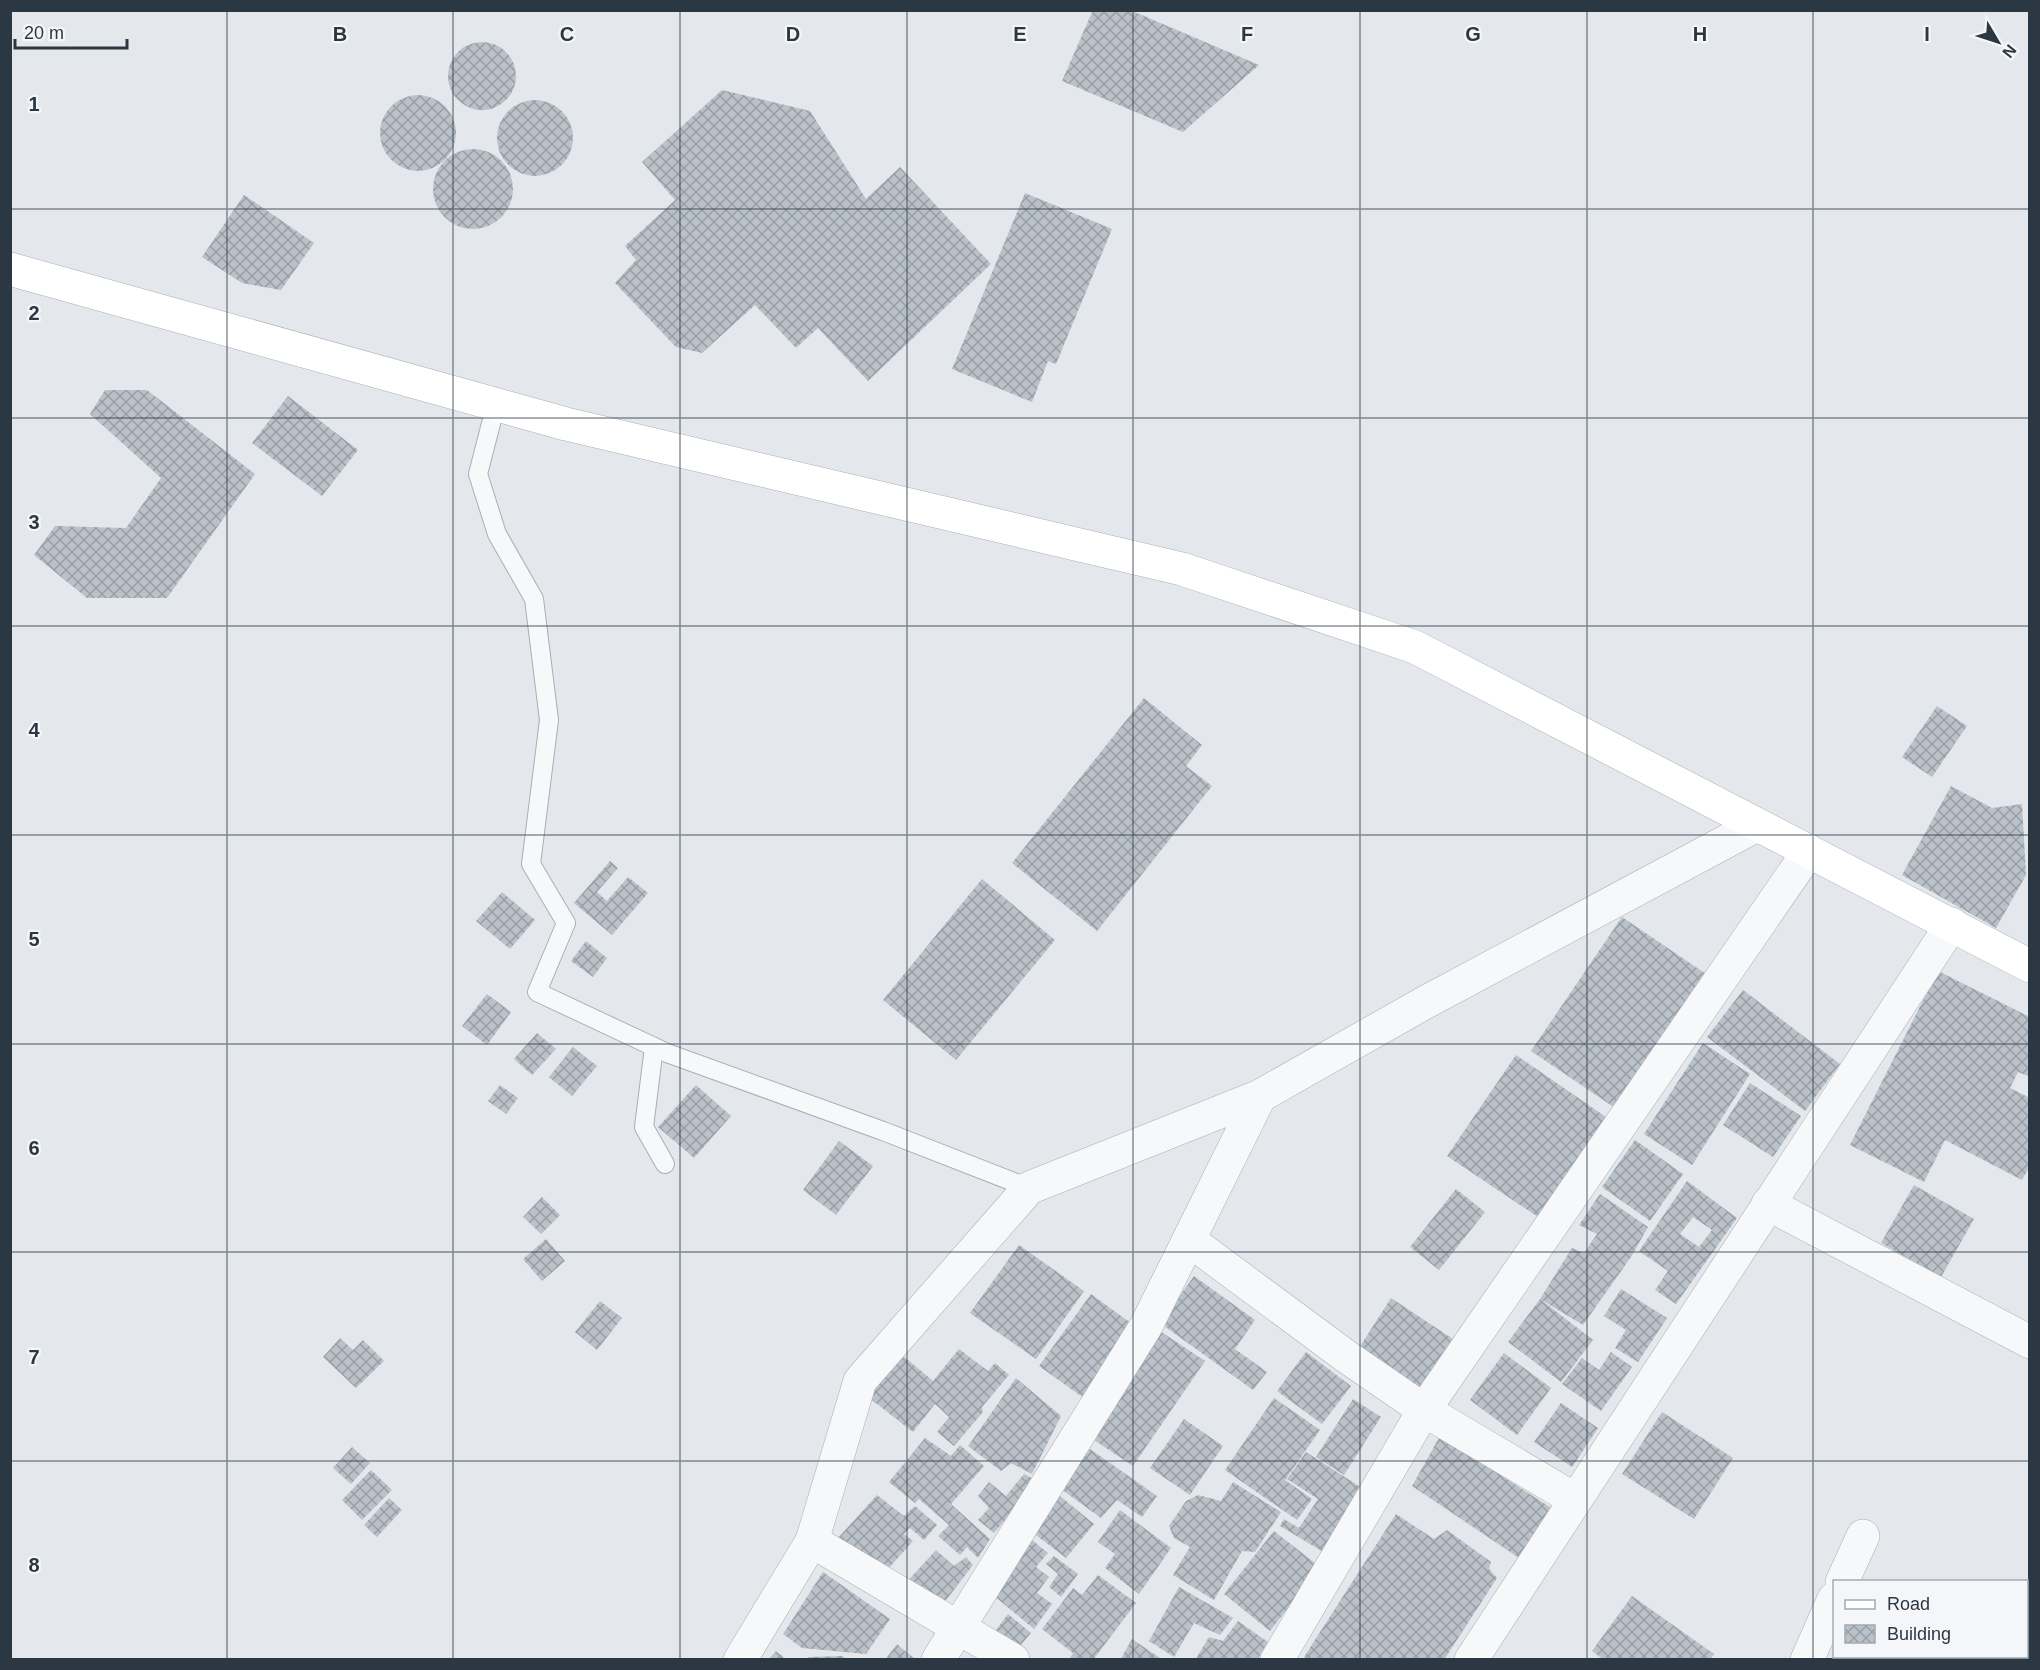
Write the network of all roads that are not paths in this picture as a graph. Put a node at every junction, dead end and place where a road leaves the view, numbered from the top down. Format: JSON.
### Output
{"nodes":[{"id":1,"x":10,"y":269,"type":"edge"},
{"id":2,"x":496,"y":404,"type":"junction"},
{"id":3,"x":1757,"y":825,"type":"junction"},
{"id":4,"x":1809,"y":851,"type":"junction"},
{"id":5,"x":1952,"y":924,"type":"junction"},
{"id":6,"x":2030,"y":966,"type":"edge"},
{"id":7,"x":654,"y":1047,"type":"junction"},
{"id":8,"x":1260,"y":1096,"type":"junction"},
{"id":9,"x":665,"y":1164,"type":"dead end"},
{"id":10,"x":1029,"y":1188,"type":"junction"},
{"id":11,"x":1768,"y":1204,"type":"junction"},
{"id":12,"x":1189,"y":1240,"type":"junction"},
{"id":13,"x":2030,"y":1342,"type":"edge"},
{"id":14,"x":1424,"y":1410,"type":"junction"},
{"id":15,"x":1574,"y":1499,"type":"junction"},
{"id":16,"x":1863,"y":1536,"type":"dead end"},
{"id":17,"x":812,"y":1540,"type":"junction"},
{"id":18,"x":1842,"y":1580,"type":"edge"},
{"id":19,"x":1833,"y":1601,"type":"edge"},
{"id":20,"x":957,"y":1627,"type":"junction"},
{"id":21,"x":740,"y":1659,"type":"edge"},
{"id":22,"x":938,"y":1659,"type":"edge"},
{"id":23,"x":1013,"y":1659,"type":"edge"},
{"id":24,"x":1276,"y":1659,"type":"edge"},
{"id":25,"x":1471,"y":1659,"type":"edge"},
{"id":26,"x":1807,"y":1659,"type":"edge"}],
"edges":[{"from":1,"to":2,"type":"street"},
{"from":2,"to":3,"type":"street"},
{"from":2,"to":7,"type":"lane"},
{"from":3,"to":4,"type":"street"},
{"from":3,"to":8,"type":"street"},
{"from":4,"to":5,"type":"street"},
{"from":4,"to":14,"type":"street"},
{"from":5,"to":6,"type":"street"},
{"from":5,"to":11,"type":"street"},
{"from":7,"to":9,"type":"lane"},
{"from":7,"to":10,"type":"lane"},
{"from":8,"to":10,"type":"street"},
{"from":8,"to":12,"type":"street"},
{"from":10,"to":17,"type":"street"},
{"from":11,"to":13,"type":"street"},
{"from":11,"to":15,"type":"street"},
{"from":12,"to":14,"type":"street"},
{"from":12,"to":20,"type":"street"},
{"from":14,"to":15,"type":"street"},
{"from":14,"to":24,"type":"street"},
{"from":15,"to":25,"type":"street"},
{"from":16,"to":18,"type":"street"},
{"from":17,"to":20,"type":"street"},
{"from":17,"to":21,"type":"street"},
{"from":19,"to":26,"type":"street"},
{"from":20,"to":22,"type":"street"},
{"from":20,"to":23,"type":"street"}]}
